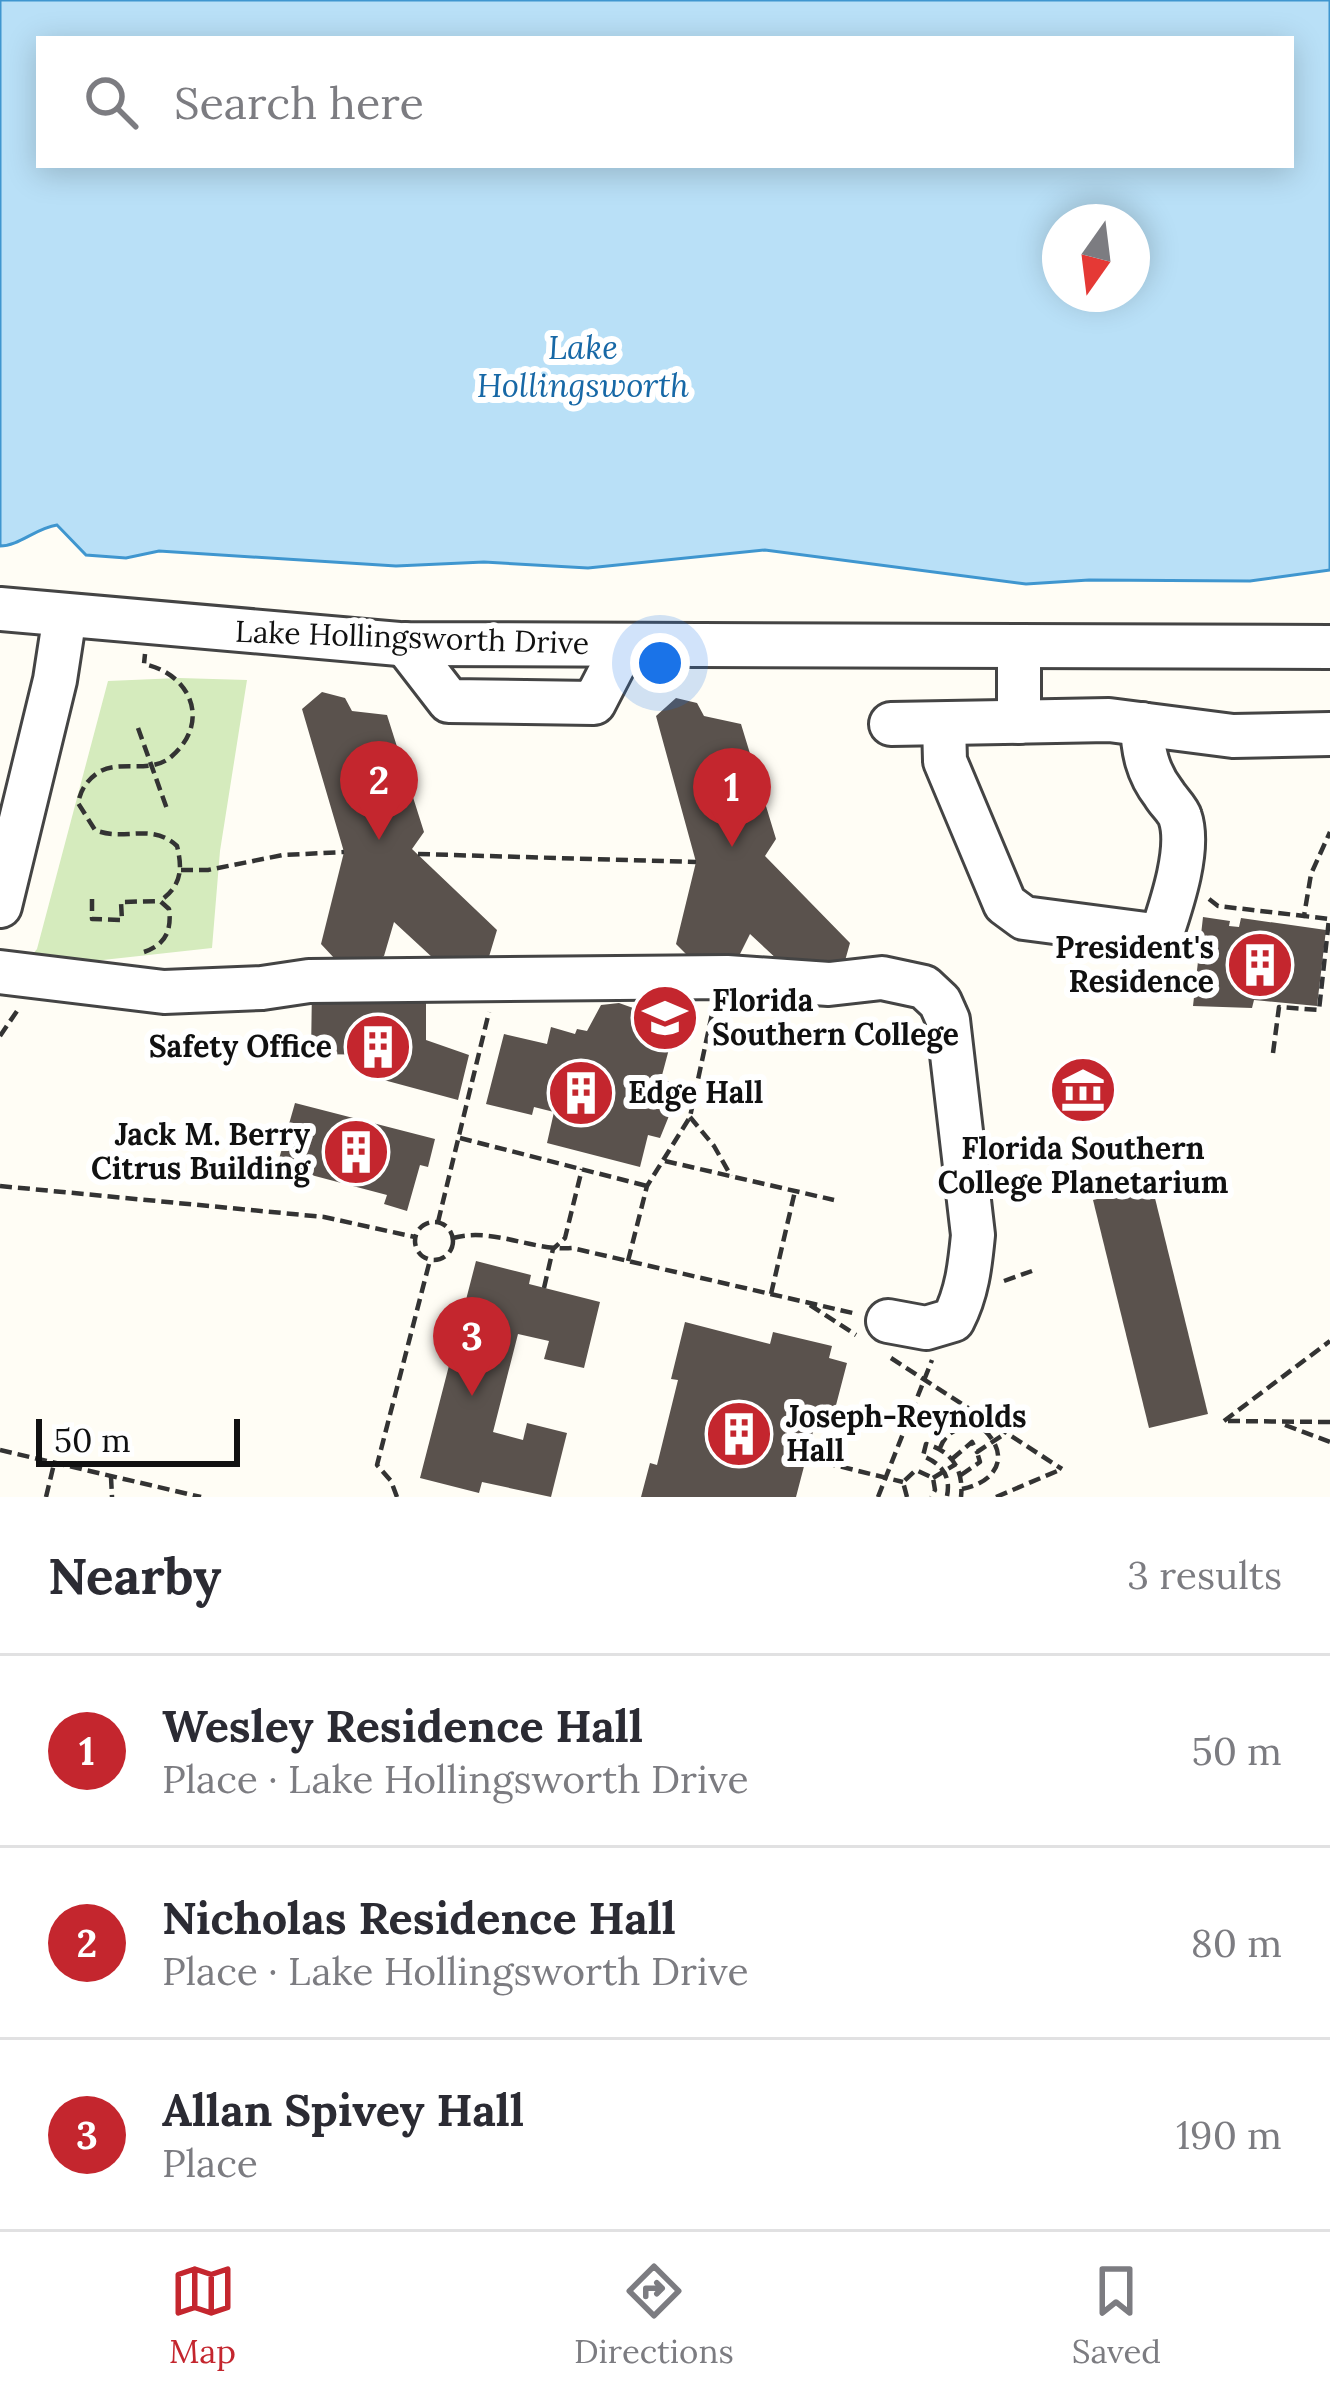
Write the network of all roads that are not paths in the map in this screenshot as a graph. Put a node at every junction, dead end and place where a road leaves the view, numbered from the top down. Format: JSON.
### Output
{"nodes":[{"id":1,"x":0,"y":609,"type":"edge"},
{"id":2,"x":65,"y":616,"type":"junction"},
{"id":3,"x":405,"y":644,"type":"junction"},
{"id":4,"x":624,"y":645,"type":"junction"},
{"id":5,"x":1018,"y":647,"type":"junction"},
{"id":6,"x":1330,"y":647,"type":"edge"},
{"id":7,"x":1019,"y":722,"type":"junction"},
{"id":8,"x":891,"y":724,"type":"dead end"},
{"id":9,"x":944,"y":724,"type":"junction"},
{"id":10,"x":1142,"y":724,"type":"junction"},
{"id":11,"x":1330,"y":734,"type":"edge"},
{"id":12,"x":0,"y":906,"type":"edge"},
{"id":13,"x":13,"y":986,"type":"edge"},
{"id":14,"x":879,"y":1339,"type":"road end"}],
"edges":[{"from":1,"to":2,"type":"street","name":"Lake Hollingsworth Drive"},
{"from":2,"to":3,"type":"street","name":"Lake Hollingsworth Drive"},
{"from":2,"to":12,"type":"street"},
{"from":3,"to":4,"type":"street","name":"Lake Hollingsworth Drive"},
{"from":3,"to":4,"type":"street"},
{"from":4,"to":5,"type":"street","name":"Lake Hollingsworth Drive"},
{"from":5,"to":6,"type":"street","name":"Lake Hollingsworth Drive"},
{"from":5,"to":7,"type":"street"},
{"from":7,"to":9,"type":"street"},
{"from":7,"to":10,"type":"street"},
{"from":8,"to":9,"type":"street"},
{"from":9,"to":10,"type":"street"},
{"from":10,"to":11,"type":"street"},
{"from":13,"to":14,"type":"street"}]}
